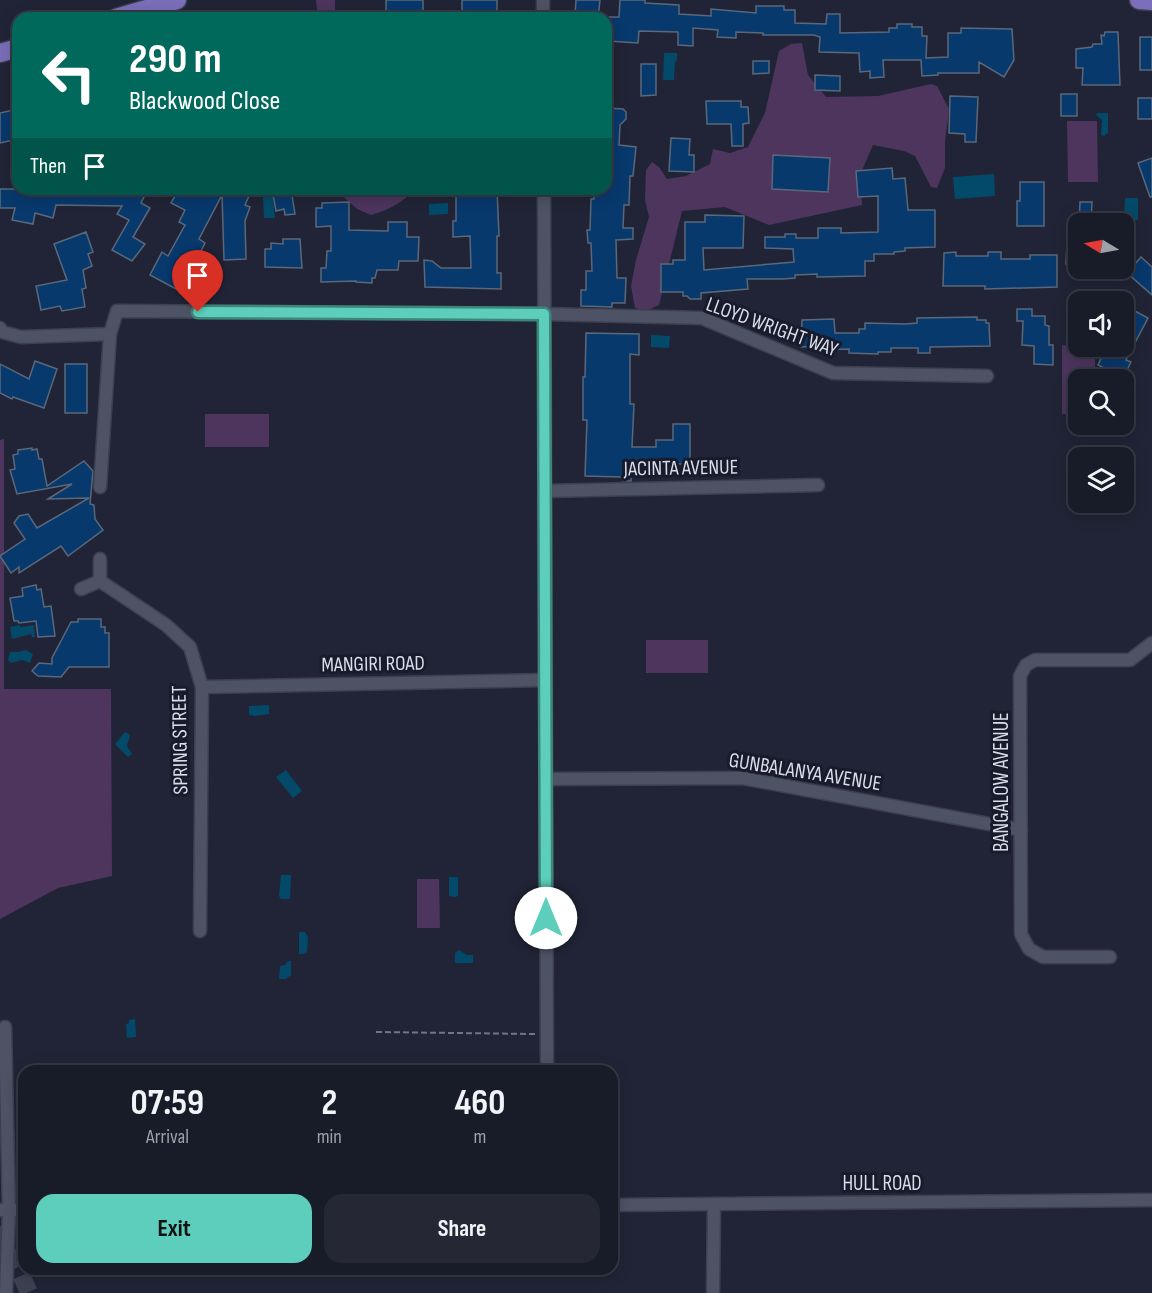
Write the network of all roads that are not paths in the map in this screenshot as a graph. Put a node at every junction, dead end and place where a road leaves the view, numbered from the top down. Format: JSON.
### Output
{"nodes":[{"id":1,"x":177,"y":0,"type":"edge"},
{"id":2,"x":1139,"y":0,"type":"edge"},
{"id":3,"x":1152,"y":1,"type":"edge"},
{"id":4,"x":136,"y":12,"type":"edge"},
{"id":5,"x":544,"y":195,"type":"edge"},
{"id":6,"x":544,"y":314,"type":"junction"},
{"id":7,"x":0,"y":328,"type":"edge"},
{"id":8,"x":110,"y":333,"type":"junction"},
{"id":9,"x":987,"y":376,"type":"dead end"},
{"id":10,"x":818,"y":485,"type":"dead end"},
{"id":11,"x":100,"y":487,"type":"dead end"},
{"id":12,"x":545,"y":490,"type":"junction"},
{"id":13,"x":100,"y":559,"type":"dead end"},
{"id":14,"x":100,"y":581,"type":"junction"},
{"id":15,"x":81,"y":589,"type":"dead end"},
{"id":16,"x":1152,"y":643,"type":"edge"},
{"id":17,"x":545,"y":680,"type":"junction"},
{"id":18,"x":202,"y":687,"type":"junction"},
{"id":19,"x":546,"y":779,"type":"junction"},
{"id":20,"x":1021,"y":830,"type":"junction"},
{"id":21,"x":200,"y":931,"type":"dead end"},
{"id":22,"x":1110,"y":957,"type":"dead end"},
{"id":23,"x":5,"y":1027,"type":"dead end"},
{"id":24,"x":547,"y":1065,"type":"edge"},
{"id":25,"x":1152,"y":1200,"type":"edge"},
{"id":26,"x":714,"y":1204,"type":"junction"},
{"id":27,"x":618,"y":1205,"type":"edge"},
{"id":28,"x":4,"y":1210,"type":"edge"},
{"id":29,"x":6,"y":1293,"type":"edge"},
{"id":30,"x":713,"y":1293,"type":"edge"}],
"edges":[{"from":1,"to":4,"type":"main road"},
{"from":2,"to":3,"type":"main road"},
{"from":5,"to":6,"type":"street"},
{"from":6,"to":8,"type":"street","name":"LLOYD WRIGHT WAY"},
{"from":6,"to":9,"type":"street","name":"LLOYD WRIGHT WAY"},
{"from":6,"to":12,"type":"street"},
{"from":7,"to":8,"type":"street"},
{"from":8,"to":11,"type":"street"},
{"from":10,"to":12,"type":"street","name":"JACINTA AVENUE"},
{"from":12,"to":17,"type":"street"},
{"from":13,"to":14,"type":"street"},
{"from":14,"to":15,"type":"street"},
{"from":14,"to":18,"type":"street","name":"SPRING STREET"},
{"from":16,"to":20,"type":"street","name":"BANGALOW AVENUE"},
{"from":17,"to":18,"type":"street","name":"MANGIRI ROAD"},
{"from":17,"to":19,"type":"street"},
{"from":18,"to":21,"type":"street","name":"SPRING STREET"},
{"from":19,"to":20,"type":"street","name":"GUNBALANYA AVENUE"},
{"from":19,"to":24,"type":"street"},
{"from":20,"to":22,"type":"street","name":"BANGALOW AVENUE"},
{"from":23,"to":28,"type":"street"},
{"from":25,"to":26,"type":"street","name":"HULL ROAD"},
{"from":26,"to":27,"type":"street","name":"HULL ROAD"},
{"from":26,"to":30,"type":"street"},
{"from":28,"to":29,"type":"street"}]}
